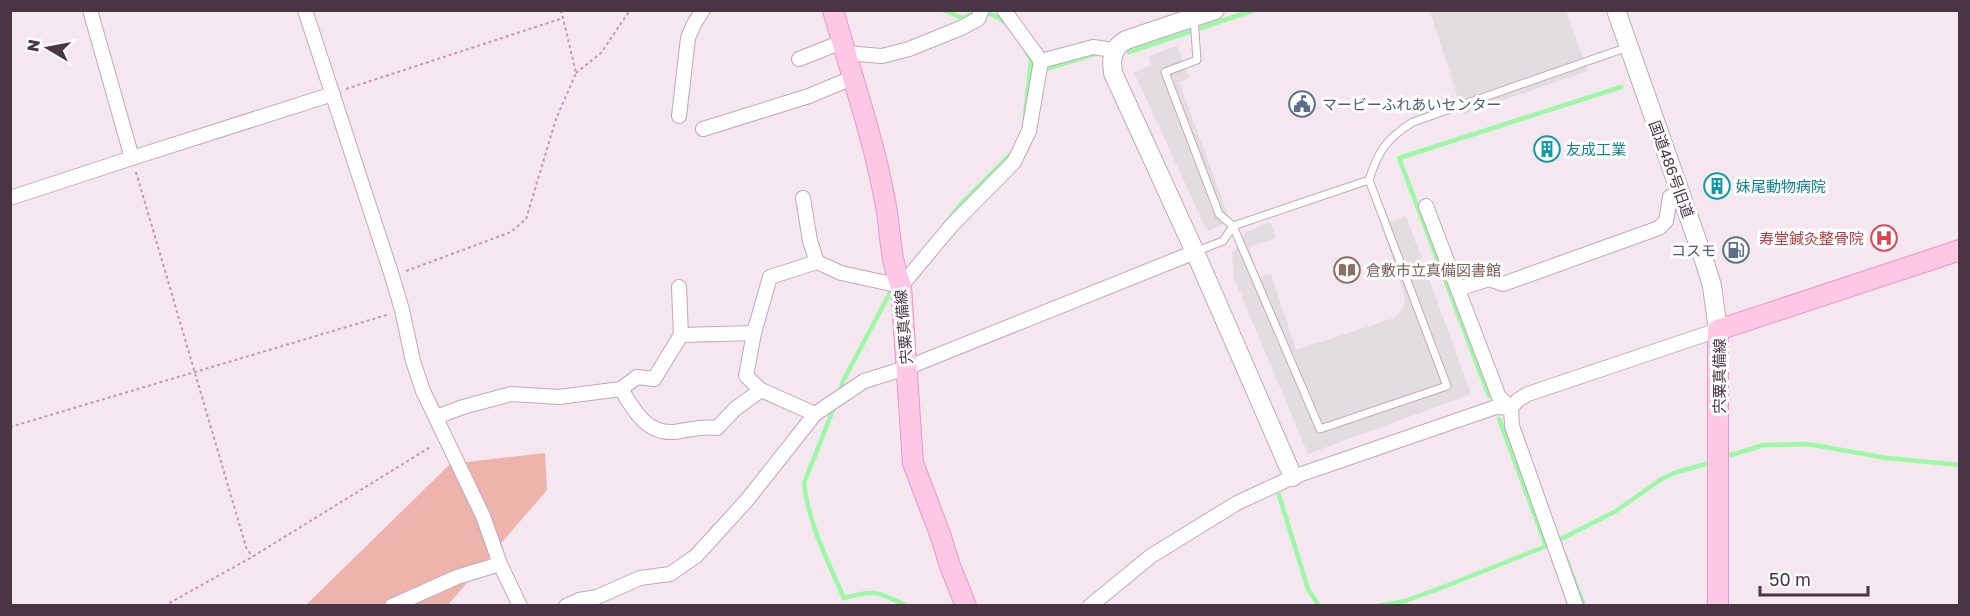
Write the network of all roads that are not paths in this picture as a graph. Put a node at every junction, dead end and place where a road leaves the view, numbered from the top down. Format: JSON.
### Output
{"nodes":[{"id":1,"x":90,"y":10,"type":"edge"},
{"id":2,"x":305,"y":10,"type":"edge"},
{"id":3,"x":703,"y":10,"type":"edge"},
{"id":4,"x":833,"y":10,"type":"edge"},
{"id":5,"x":982,"y":10,"type":"edge"},
{"id":6,"x":1004,"y":10,"type":"edge"},
{"id":7,"x":1215,"y":10,"type":"edge"},
{"id":8,"x":1616,"y":10,"type":"edge"},
{"id":9,"x":1195,"y":26,"type":"junction"},
{"id":10,"x":1628,"y":47,"type":"junction"},
{"id":11,"x":843,"y":48,"type":"junction"},
{"id":12,"x":1113,"y":51,"type":"junction"},
{"id":13,"x":799,"y":59,"type":"dead end"},
{"id":14,"x":1041,"y":61,"type":"junction"},
{"id":15,"x":852,"y":78,"type":"junction"},
{"id":16,"x":333,"y":94,"type":"junction"},
{"id":17,"x":679,"y":116,"type":"dead end"},
{"id":18,"x":703,"y":129,"type":"dead end"},
{"id":19,"x":132,"y":158,"type":"junction"},
{"id":20,"x":1369,"y":180,"type":"junction"},
{"id":21,"x":1681,"y":193,"type":"junction"},
{"id":22,"x":10,"y":198,"type":"edge"},
{"id":23,"x":803,"y":198,"type":"dead end"},
{"id":24,"x":1426,"y":206,"type":"dead end"},
{"id":25,"x":1233,"y":225,"type":"junction"},
{"id":26,"x":1959,"y":250,"type":"edge"},
{"id":27,"x":1195,"y":252,"type":"junction"},
{"id":28,"x":818,"y":262,"type":"junction"},
{"id":29,"x":901,"y":286,"type":"junction"},
{"id":30,"x":679,"y":287,"type":"dead end"},
{"id":31,"x":1458,"y":289,"type":"junction"},
{"id":32,"x":1718,"y":330,"type":"junction"},
{"id":33,"x":754,"y":333,"type":"junction"},
{"id":34,"x":681,"y":335,"type":"junction"},
{"id":35,"x":906,"y":368,"type":"junction"},
{"id":36,"x":621,"y":388,"type":"junction"},
{"id":37,"x":761,"y":390,"type":"junction"},
{"id":38,"x":1511,"y":408,"type":"junction"},
{"id":39,"x":815,"y":414,"type":"junction"},
{"id":40,"x":435,"y":417,"type":"junction"},
{"id":41,"x":1293,"y":477,"type":"junction"},
{"id":42,"x":500,"y":564,"type":"junction"},
{"id":43,"x":598,"y":601,"type":"edge"},
{"id":44,"x":392,"y":606,"type":"edge"},
{"id":45,"x":520,"y":606,"type":"edge"},
{"id":46,"x":566,"y":606,"type":"edge"},
{"id":47,"x":966,"y":606,"type":"edge"},
{"id":48,"x":1090,"y":606,"type":"edge"},
{"id":49,"x":1576,"y":606,"type":"edge"},
{"id":50,"x":1719,"y":606,"type":"edge"}],
"edges":[{"from":1,"to":19,"type":"street"},
{"from":2,"to":16,"type":"street"},
{"from":3,"to":17,"type":"street"},
{"from":4,"to":11,"type":"main road","name":"宍粟真備線"},
{"from":5,"to":11,"type":"street"},
{"from":6,"to":14,"type":"street"},
{"from":7,"to":9,"type":"street"},
{"from":8,"to":10,"type":"street","name":"国道486号旧道"},
{"from":9,"to":12,"type":"street"},
{"from":9,"to":25,"type":"lane"},
{"from":10,"to":20,"type":"lane"},
{"from":10,"to":21,"type":"street","name":"国道486号旧道"},
{"from":11,"to":13,"type":"street"},
{"from":11,"to":15,"type":"main road","name":"宍粟真備線"},
{"from":12,"to":14,"type":"street"},
{"from":12,"to":27,"type":"street"},
{"from":14,"to":29,"type":"street"},
{"from":15,"to":18,"type":"street"},
{"from":15,"to":29,"type":"main road","name":"宍粟真備線"},
{"from":16,"to":19,"type":"street"},
{"from":16,"to":40,"type":"street"},
{"from":19,"to":22,"type":"street"},
{"from":20,"to":25,"type":"lane"},
{"from":20,"to":25,"type":"lane"},
{"from":21,"to":31,"type":"street"},
{"from":21,"to":32,"type":"street","name":"国道486号旧道"},
{"from":23,"to":28,"type":"street"},
{"from":24,"to":31,"type":"street"},
{"from":25,"to":27,"type":"lane"},
{"from":26,"to":32,"type":"main road","name":"宍粟真備線"},
{"from":27,"to":35,"type":"street"},
{"from":27,"to":41,"type":"street"},
{"from":28,"to":29,"type":"street"},
{"from":28,"to":33,"type":"street"},
{"from":29,"to":35,"type":"main road","name":"宍粟真備線"},
{"from":30,"to":34,"type":"street"},
{"from":31,"to":38,"type":"street"},
{"from":32,"to":38,"type":"street"},
{"from":32,"to":50,"type":"main road","name":"宍粟真備線"},
{"from":33,"to":34,"type":"street"},
{"from":33,"to":37,"type":"street"},
{"from":34,"to":36,"type":"street"},
{"from":35,"to":39,"type":"street"},
{"from":35,"to":47,"type":"main road","name":"宍粟真備線"},
{"from":36,"to":37,"type":"street"},
{"from":36,"to":40,"type":"street"},
{"from":37,"to":39,"type":"street"},
{"from":38,"to":41,"type":"street"},
{"from":38,"to":49,"type":"street"},
{"from":39,"to":43,"type":"street"},
{"from":40,"to":42,"type":"street"},
{"from":41,"to":48,"type":"street"},
{"from":42,"to":44,"type":"street"},
{"from":42,"to":45,"type":"street"},
{"from":43,"to":46,"type":"street"}]}
